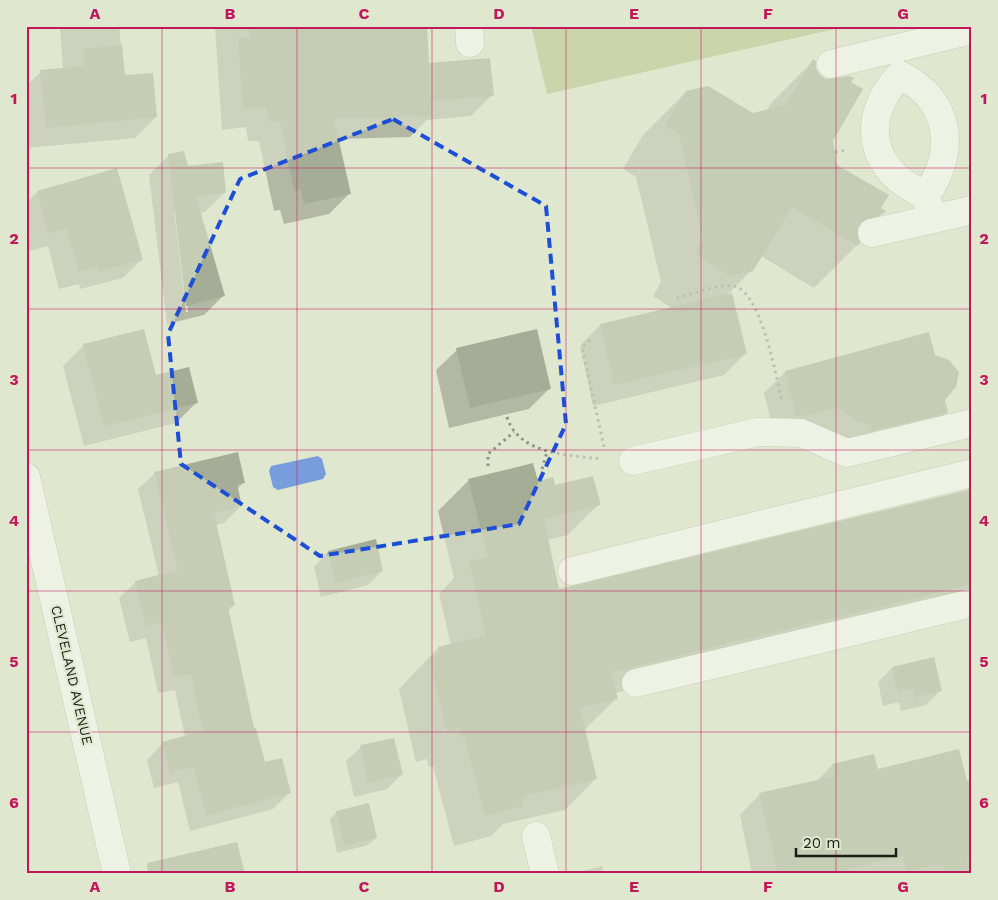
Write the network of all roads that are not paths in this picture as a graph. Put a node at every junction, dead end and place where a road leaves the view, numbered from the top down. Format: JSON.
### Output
{"nodes":[{"id":1,"x":972,"y":30,"type":"edge"},
{"id":2,"x":894,"y":49,"type":"junction"},
{"id":3,"x":831,"y":64,"type":"dead end"},
{"id":4,"x":900,"y":75,"type":"junction"},
{"id":5,"x":929,"y":207,"type":"junction"},
{"id":6,"x":972,"y":210,"type":"edge"},
{"id":7,"x":872,"y":233,"type":"dead end"},
{"id":8,"x":972,"y":422,"type":"edge"},
{"id":9,"x":620,"y":461,"type":"road end"},
{"id":10,"x":972,"y":473,"type":"edge"},
{"id":11,"x":26,"y":477,"type":"edge"},
{"id":12,"x":572,"y":571,"type":"dead end"},
{"id":13,"x":972,"y":604,"type":"edge"},
{"id":14,"x":636,"y":683,"type":"dead end"},
{"id":15,"x":536,"y":836,"type":"dead end"},
{"id":16,"x":117,"y":874,"type":"edge"},
{"id":17,"x":545,"y":874,"type":"edge"}],
"edges":[{"from":1,"to":2,"type":"street"},
{"from":2,"to":3,"type":"street"},
{"from":2,"to":4,"type":"street"},
{"from":4,"to":5,"type":"street"},
{"from":4,"to":5,"type":"street"},
{"from":5,"to":6,"type":"street"},
{"from":5,"to":7,"type":"street"},
{"from":8,"to":9,"type":"street"},
{"from":10,"to":12,"type":"street"},
{"from":11,"to":16,"type":"street","name":"CLEVELAND AVENUE"},
{"from":13,"to":14,"type":"street"},
{"from":15,"to":17,"type":"street"}]}
